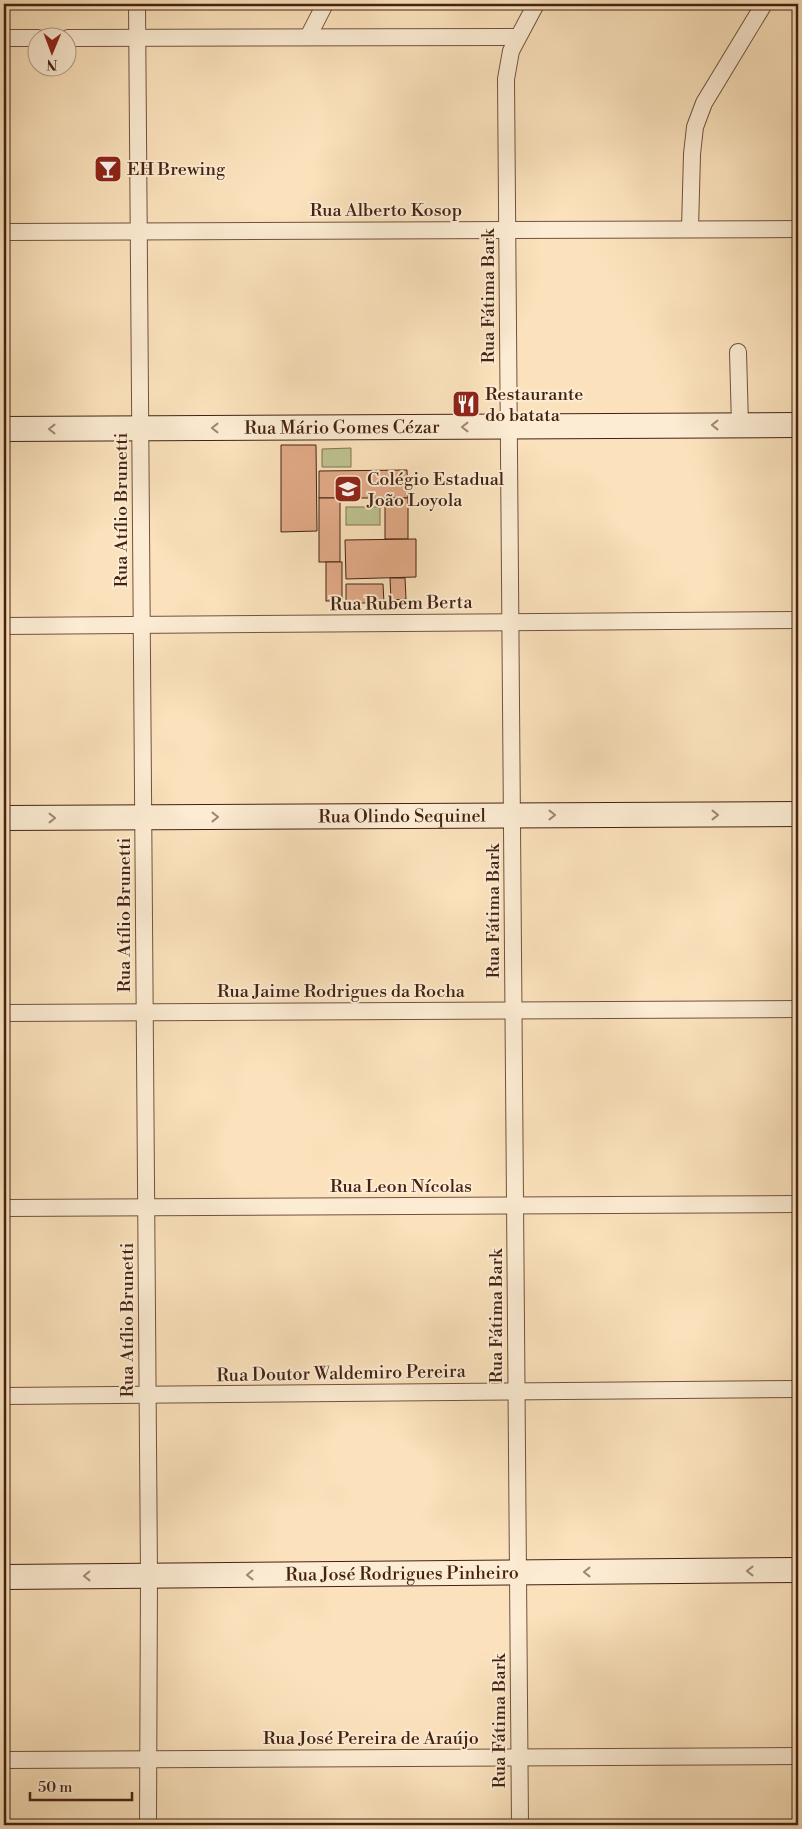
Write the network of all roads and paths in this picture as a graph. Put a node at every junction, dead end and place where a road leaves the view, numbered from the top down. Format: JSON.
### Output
{"nodes":[{"id":1,"x":136,"y":4,"type":"edge"},
{"id":2,"x":325,"y":4,"type":"edge"},
{"id":3,"x":536,"y":4,"type":"edge"},
{"id":4,"x":764,"y":4,"type":"edge"},
{"id":5,"x":517,"y":37,"type":"junction"},
{"id":6,"x":4,"y":38,"type":"edge"},
{"id":7,"x":28,"y":38,"type":"edge"},
{"id":8,"x":78,"y":38,"type":"edge"},
{"id":9,"x":137,"y":38,"type":"junction"},
{"id":10,"x":308,"y":38,"type":"junction"},
{"id":11,"x":690,"y":229,"type":"junction"},
{"id":12,"x":798,"y":229,"type":"edge"},
{"id":13,"x":507,"y":230,"type":"junction"},
{"id":14,"x":138,"y":231,"type":"junction"},
{"id":15,"x":4,"y":232,"type":"edge"},
{"id":16,"x":738,"y":352,"type":"dead end"},
{"id":17,"x":740,"y":425,"type":"junction"},
{"id":18,"x":798,"y":425,"type":"edge"},
{"id":19,"x":509,"y":426,"type":"junction"},
{"id":20,"x":140,"y":428,"type":"junction"},
{"id":21,"x":4,"y":429,"type":"edge"},
{"id":22,"x":798,"y":620,"type":"edge"},
{"id":23,"x":510,"y":622,"type":"junction"},
{"id":24,"x":142,"y":625,"type":"junction"},
{"id":25,"x":4,"y":626,"type":"edge"},
{"id":26,"x":798,"y":814,"type":"edge"},
{"id":27,"x":512,"y":816,"type":"junction"},
{"id":28,"x":143,"y":817,"type":"junction"},
{"id":29,"x":4,"y":818,"type":"edge"},
{"id":30,"x":798,"y":1009,"type":"edge"},
{"id":31,"x":513,"y":1011,"type":"junction"},
{"id":32,"x":145,"y":1012,"type":"junction"},
{"id":33,"x":4,"y":1013,"type":"edge"},
{"id":34,"x":798,"y":1204,"type":"edge"},
{"id":35,"x":515,"y":1205,"type":"junction"},
{"id":36,"x":146,"y":1207,"type":"junction"},
{"id":37,"x":4,"y":1208,"type":"edge"},
{"id":38,"x":798,"y":1389,"type":"edge"},
{"id":39,"x":516,"y":1391,"type":"junction"},
{"id":40,"x":148,"y":1394,"type":"junction"},
{"id":41,"x":4,"y":1396,"type":"edge"},
{"id":42,"x":798,"y":1570,"type":"edge"},
{"id":43,"x":518,"y":1572,"type":"junction"},
{"id":44,"x":149,"y":1576,"type":"junction"},
{"id":45,"x":4,"y":1577,"type":"edge"},
{"id":46,"x":798,"y":1756,"type":"edge"},
{"id":47,"x":519,"y":1757,"type":"junction"},
{"id":48,"x":4,"y":1760,"type":"edge"},
{"id":49,"x":149,"y":1760,"type":"junction"},
{"id":50,"x":148,"y":1825,"type":"edge"},
{"id":51,"x":520,"y":1825,"type":"edge"}],
"edges":[{"from":1,"to":9,"type":"street","name":"Rua Atílio Brunetti"},
{"from":2,"to":10,"type":"street"},
{"from":3,"to":5,"type":"street","name":"Rua Fátima Bark"},
{"from":4,"to":11,"type":"street"},
{"from":5,"to":10,"type":"street"},
{"from":5,"to":13,"type":"street","name":"Rua Fátima Bark"},
{"from":6,"to":7,"type":"street"},
{"from":8,"to":9,"type":"street"},
{"from":9,"to":10,"type":"street"},
{"from":9,"to":14,"type":"street","name":"Rua Atílio Brunetti"},
{"from":11,"to":12,"type":"street","name":"Rua Alberto Kosop"},
{"from":11,"to":13,"type":"street","name":"Rua Alberto Kosop"},
{"from":13,"to":14,"type":"street","name":"Rua Alberto Kosop"},
{"from":13,"to":19,"type":"street","name":"Rua Fátima Bark"},
{"from":14,"to":15,"type":"street","name":"Rua Alberto Kosop"},
{"from":14,"to":20,"type":"street","name":"Rua Atílio Brunetti"},
{"from":16,"to":17,"type":"street"},
{"from":17,"to":18,"type":"street","name":"Rua Mário Gomes Cézar"},
{"from":17,"to":19,"type":"street","name":"Rua Mário Gomes Cézar","one_way":true},
{"from":19,"to":20,"type":"street","name":"Rua Mário Gomes Cézar","one_way":true},
{"from":19,"to":23,"type":"street","name":"Rua Fátima Bark"},
{"from":20,"to":21,"type":"street","name":"Rua Mário Gomes Cézar","one_way":true},
{"from":20,"to":24,"type":"street","name":"Rua Atílio Brunetti"},
{"from":22,"to":23,"type":"street","name":"Rua Rubem Berta"},
{"from":23,"to":24,"type":"street","name":"Rua Rubem Berta"},
{"from":23,"to":27,"type":"street","name":"Rua Fátima Bark"},
{"from":24,"to":25,"type":"street","name":"Rua Rubem Berta"},
{"from":24,"to":28,"type":"street","name":"Rua Atílio Brunetti"},
{"from":27,"to":26,"type":"street","name":"Rua Olindo Sequinel","one_way":true},
{"from":28,"to":27,"type":"street","name":"Rua Olindo Sequinel","one_way":true},
{"from":27,"to":31,"type":"street","name":"Rua Fátima Bark"},
{"from":29,"to":28,"type":"street","name":"Rua Olindo Sequinel","one_way":true},
{"from":28,"to":32,"type":"street","name":"Rua Atílio Brunetti"},
{"from":30,"to":31,"type":"street","name":"Rua Jaime Rodrigues da Rocha"},
{"from":31,"to":32,"type":"street","name":"Rua Jaime Rodrigues da Rocha"},
{"from":31,"to":35,"type":"street","name":"Rua Fátima Bark"},
{"from":32,"to":33,"type":"street","name":"Rua Jaime Rodrigues da Rocha"},
{"from":32,"to":36,"type":"street","name":"Rua Atílio Brunetti"},
{"from":34,"to":35,"type":"street","name":"Rua Leon Nícolas"},
{"from":35,"to":36,"type":"street","name":"Rua Leon Nícolas"},
{"from":35,"to":39,"type":"street","name":"Rua Fátima Bark"},
{"from":36,"to":37,"type":"street","name":"Rua Leon Nícolas"},
{"from":36,"to":40,"type":"street","name":"Rua Atílio Brunetti"},
{"from":38,"to":39,"type":"street","name":"Rua Doutor Waldemiro Pereira"},
{"from":39,"to":40,"type":"street","name":"Rua Doutor Waldemiro Pereira"},
{"from":39,"to":43,"type":"street","name":"Rua Fátima Bark"},
{"from":40,"to":41,"type":"street","name":"Rua Doutor Waldemiro Pereira"},
{"from":40,"to":44,"type":"street","name":"Rua Atílio Brunetti"},
{"from":42,"to":43,"type":"street","name":"Rua José Rodrigues Pinheiro","one_way":true},
{"from":43,"to":44,"type":"street","name":"Rua José Rodrigues Pinheiro","one_way":true},
{"from":43,"to":47,"type":"street","name":"Rua Fátima Bark"},
{"from":44,"to":45,"type":"street","name":"Rua José Rodrigues Pinheiro","one_way":true},
{"from":44,"to":49,"type":"street","name":"Rua Atílio Brunetti"},
{"from":46,"to":47,"type":"street","name":"Rua José Pereira de Araújo"},
{"from":47,"to":49,"type":"street","name":"Rua José Pereira de Araújo"},
{"from":47,"to":51,"type":"street","name":"Rua Fátima Bark"},
{"from":48,"to":49,"type":"street","name":"Rua José Pereira de Araújo"},
{"from":49,"to":50,"type":"street","name":"Rua Atílio Brunetti"}]}
